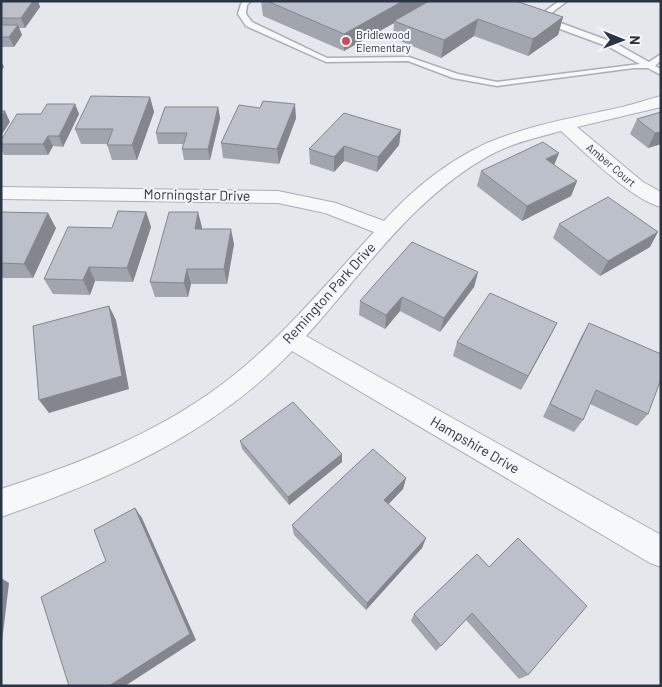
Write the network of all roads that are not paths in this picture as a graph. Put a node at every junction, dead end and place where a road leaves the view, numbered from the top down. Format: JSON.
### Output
{"nodes":[{"id":1,"x":248,"y":1,"type":"edge"},
{"id":2,"x":564,"y":1,"type":"edge"},
{"id":3,"x":661,"y":56,"type":"edge"},
{"id":4,"x":650,"y":66,"type":"junction"},
{"id":5,"x":661,"y":72,"type":"edge"},
{"id":6,"x":661,"y":101,"type":"edge"},
{"id":7,"x":564,"y":125,"type":"junction"},
{"id":8,"x":1,"y":193,"type":"edge"},
{"id":9,"x":661,"y":201,"type":"edge"},
{"id":10,"x":387,"y":230,"type":"junction"},
{"id":11,"x":290,"y":338,"type":"junction"},
{"id":12,"x":1,"y":503,"type":"edge"},
{"id":13,"x":661,"y":552,"type":"edge"}],
"edges":[{"from":1,"to":4,"type":"lane"},
{"from":2,"to":4,"type":"lane"},
{"from":3,"to":4,"type":"lane"},
{"from":4,"to":5,"type":"lane"},
{"from":6,"to":7,"type":"street","name":"Remington Park Drive"},
{"from":7,"to":9,"type":"street","name":"Amber Court"},
{"from":7,"to":10,"type":"street","name":"Remington Park Drive"},
{"from":8,"to":10,"type":"street","name":"Morningstar Drive"},
{"from":10,"to":11,"type":"street","name":"Remington Park Drive"},
{"from":11,"to":12,"type":"street","name":"Remington Park Drive"},
{"from":11,"to":13,"type":"street","name":"Hampshire Drive"}]}
